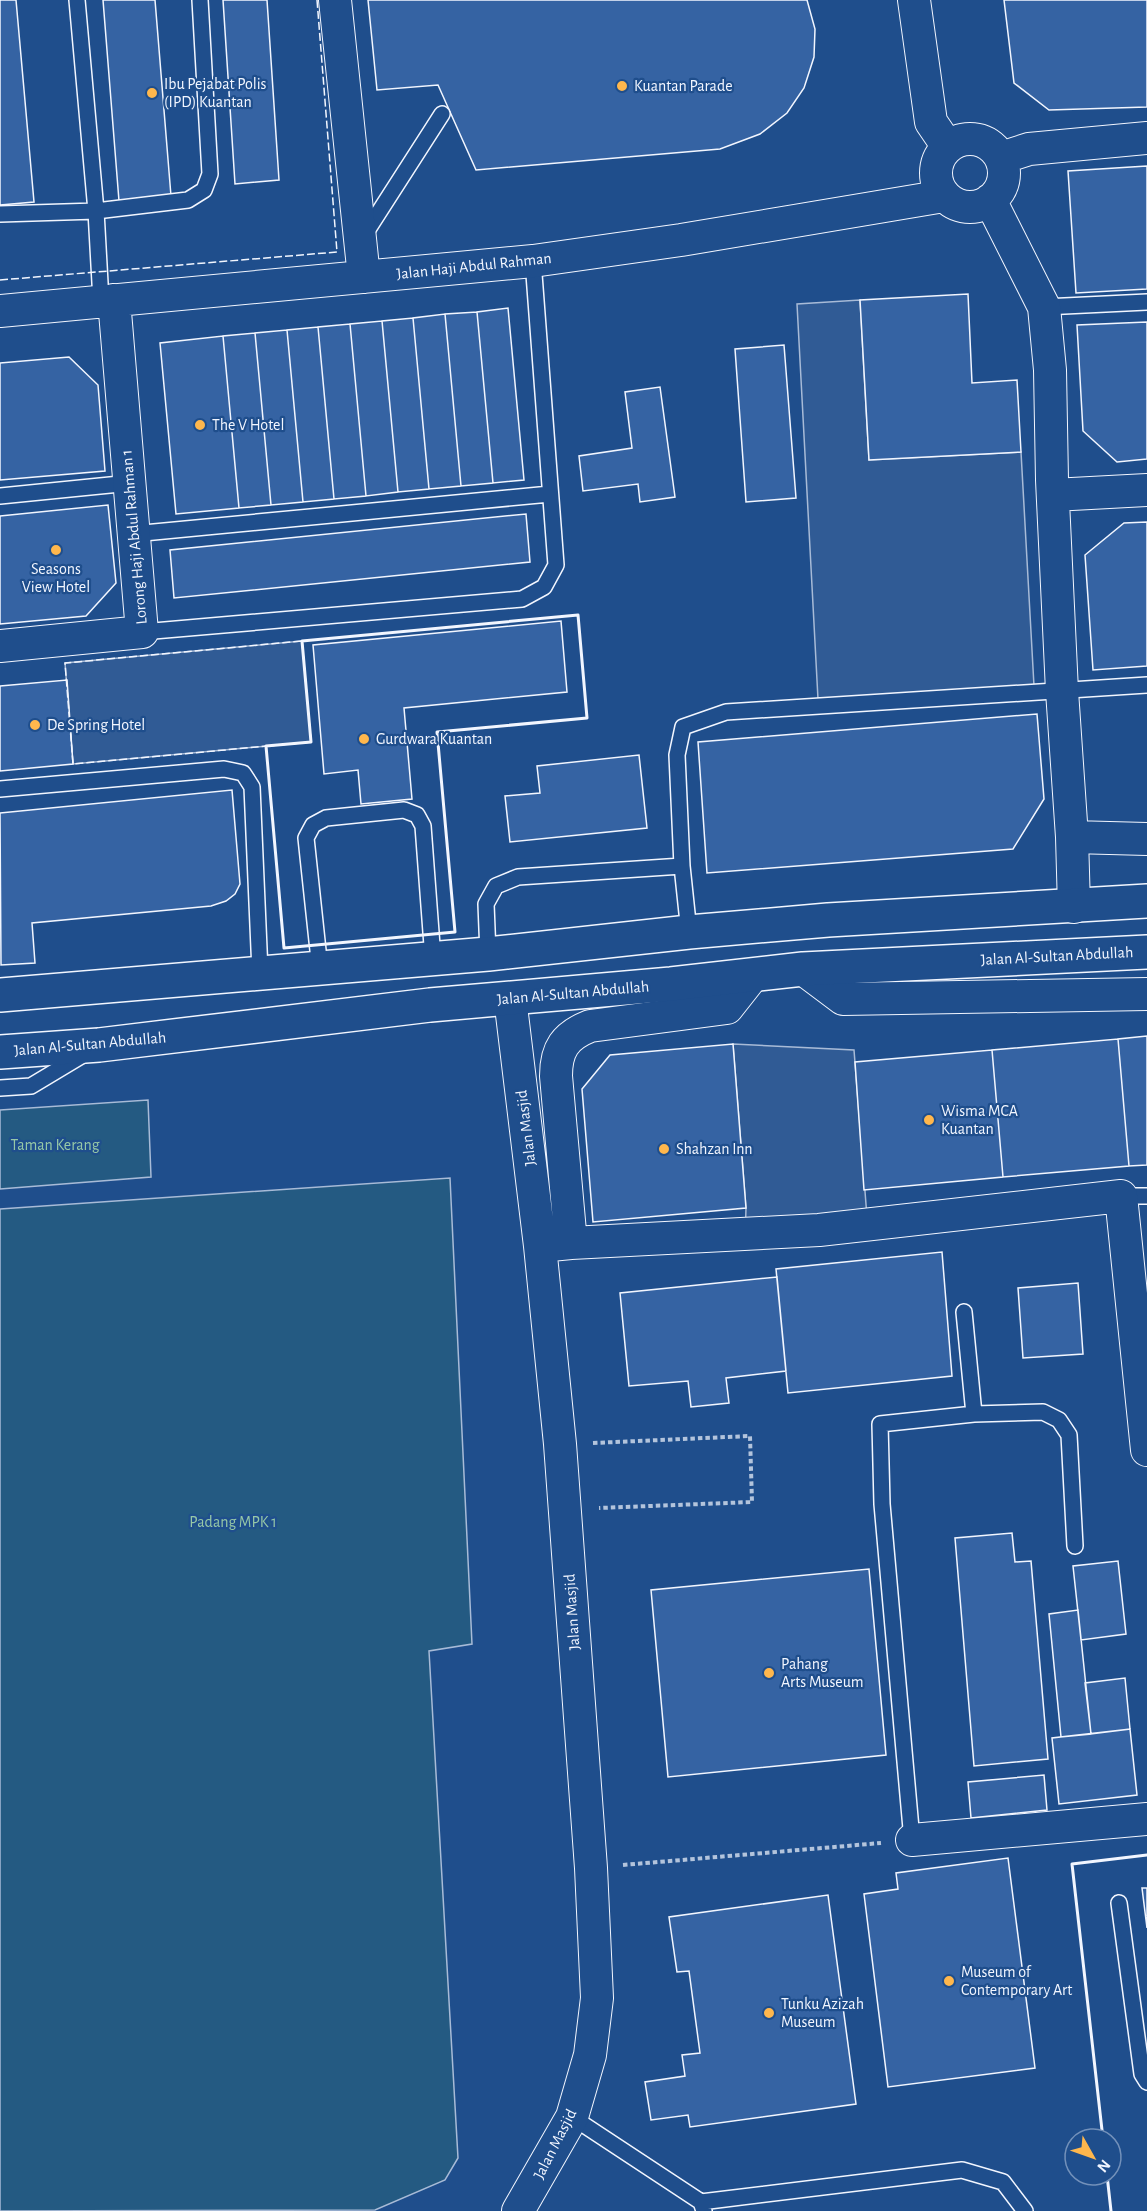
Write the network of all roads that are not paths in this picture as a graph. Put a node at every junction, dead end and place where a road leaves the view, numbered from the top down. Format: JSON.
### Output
{"nodes":[{"id":1,"x":77,"y":0,"type":"edge"},
{"id":2,"x":200,"y":0,"type":"edge"},
{"id":3,"x":336,"y":0,"type":"edge"},
{"id":4,"x":914,"y":0,"type":"edge"},
{"id":5,"x":442,"y":114,"type":"dead end"},
{"id":6,"x":1147,"y":138,"type":"edge"},
{"id":7,"x":948,"y":147,"type":"junction"},
{"id":8,"x":1001,"y":158,"type":"junction"},
{"id":9,"x":944,"y":196,"type":"junction"},
{"id":10,"x":990,"y":200,"type":"junction"},
{"id":11,"x":96,"y":211,"type":"junction"},
{"id":12,"x":0,"y":214,"type":"edge"},
{"id":13,"x":361,"y":239,"type":"junction"},
{"id":14,"x":533,"y":261,"type":"junction"},
{"id":15,"x":364,"y":277,"type":"junction"},
{"id":16,"x":107,"y":301,"type":"junction"},
{"id":17,"x":1147,"y":302,"type":"edge"},
{"id":18,"x":1044,"y":307,"type":"junction"},
{"id":19,"x":0,"y":311,"type":"edge"},
{"id":20,"x":130,"y":483,"type":"junction"},
{"id":21,"x":1147,"y":490,"type":"edge"},
{"id":22,"x":550,"y":494,"type":"junction"},
{"id":23,"x":1053,"y":495,"type":"junction"},
{"id":24,"x":0,"y":496,"type":"edge"},
{"id":25,"x":134,"y":534,"type":"junction"},
{"id":26,"x":142,"y":632,"type":"junction"},
{"id":27,"x":0,"y":646,"type":"edge"},
{"id":28,"x":1147,"y":685,"type":"edge"},
{"id":29,"x":1062,"y":691,"type":"junction"},
{"id":30,"x":0,"y":789,"type":"edge"},
{"id":31,"x":1072,"y":837,"type":"junction"},
{"id":32,"x":1147,"y":839,"type":"edge"},
{"id":33,"x":682,"y":867,"type":"junction"},
{"id":34,"x":1147,"y":901,"type":"edge"},
{"id":35,"x":1074,"y":907,"type":"junction"},
{"id":36,"x":689,"y":932,"type":"junction"},
{"id":37,"x":1147,"y":952,"type":"edge"},
{"id":38,"x":488,"y":954,"type":"junction"},
{"id":39,"x":433,"y":959,"type":"junction"},
{"id":40,"x":320,"y":969,"type":"junction"},
{"id":41,"x":804,"y":969,"type":"junction"},
{"id":42,"x":260,"y":972,"type":"junction"},
{"id":43,"x":753,"y":975,"type":"junction"},
{"id":44,"x":1147,"y":994,"type":"edge"},
{"id":45,"x":0,"y":995,"type":"edge"},
{"id":46,"x":510,"y":998,"type":"junction"},
{"id":47,"x":99,"y":1045,"type":"junction"},
{"id":48,"x":0,"y":1052,"type":"edge"},
{"id":49,"x":0,"y":1088,"type":"edge"},
{"id":50,"x":1134,"y":1196,"type":"edge"},
{"id":51,"x":571,"y":1243,"type":"junction"},
{"id":52,"x":540,"y":1246,"type":"junction"},
{"id":53,"x":964,"y":1312,"type":"dead end"},
{"id":54,"x":974,"y":1414,"type":"junction"},
{"id":55,"x":1147,"y":1443,"type":"edge"},
{"id":56,"x":1076,"y":1546,"type":"dead end"},
{"id":57,"x":1147,"y":1819,"type":"edge"},
{"id":58,"x":912,"y":1840,"type":"joint"},
{"id":59,"x":1119,"y":1903,"type":"dead end"},
{"id":60,"x":1147,"y":2082,"type":"edge"},
{"id":61,"x":572,"y":2117,"type":"junction"},
{"id":62,"x":702,"y":2207,"type":"edge"},
{"id":63,"x":518,"y":2211,"type":"edge"},
{"id":64,"x":1025,"y":2211,"type":"edge"}],
"edges":[{"from":1,"to":11,"type":"lane"},
{"from":2,"to":11,"type":"lane"},
{"from":3,"to":13,"type":"street"},
{"from":4,"to":7,"type":"street"},
{"from":5,"to":13,"type":"lane"},
{"from":6,"to":8,"type":"street"},
{"from":7,"to":8,"type":"street"},
{"from":7,"to":9,"type":"street"},
{"from":8,"to":10,"type":"street"},
{"from":9,"to":10,"type":"street"},
{"from":9,"to":14,"type":"street","name":"Jalan Haji Abdul Rahman"},
{"from":10,"to":18,"type":"street"},
{"from":11,"to":12,"type":"lane"},
{"from":11,"to":16,"type":"lane"},
{"from":13,"to":15,"type":"street"},
{"from":14,"to":15,"type":"street","name":"Jalan Haji Abdul Rahman"},
{"from":14,"to":22,"type":"lane"},
{"from":15,"to":16,"type":"street","name":"Jalan Haji Abdul Rahman"},
{"from":16,"to":19,"type":"street","name":"Jalan Haji Abdul Rahman"},
{"from":16,"to":20,"type":"street","name":"Lorong Haji Abdul Rahman 1"},
{"from":17,"to":18,"type":"lane"},
{"from":18,"to":23,"type":"street"},
{"from":20,"to":24,"type":"lane"},
{"from":20,"to":25,"type":"street","name":"Lorong Haji Abdul Rahman 1"},
{"from":21,"to":23,"type":"street"},
{"from":22,"to":25,"type":"lane"},
{"from":22,"to":26,"type":"lane"},
{"from":23,"to":29,"type":"street"},
{"from":25,"to":26,"type":"street","name":"Lorong Haji Abdul Rahman 1"},
{"from":26,"to":27,"type":"street","name":"Lorong Haji Abdul Rahman 1"},
{"from":28,"to":29,"type":"lane"},
{"from":29,"to":31,"type":"street"},
{"from":29,"to":33,"type":"lane"},
{"from":30,"to":42,"type":"lane"},
{"from":31,"to":32,"type":"street"},
{"from":31,"to":35,"type":"street"},
{"from":33,"to":36,"type":"lane"},
{"from":33,"to":38,"type":"lane"},
{"from":34,"to":35,"type":"main road"},
{"from":35,"to":36,"type":"main road"},
{"from":36,"to":38,"type":"main road"},
{"from":37,"to":41,"type":"main road","name":"Jalan Al-Sultan Abdullah"},
{"from":38,"to":39,"type":"main road"},
{"from":39,"to":40,"type":"main road"},
{"from":39,"to":40,"type":"lane"},
{"from":40,"to":42,"type":"main road"},
{"from":41,"to":43,"type":"main road","name":"Jalan Al-Sultan Abdullah"},
{"from":41,"to":44,"type":"street"},
{"from":42,"to":45,"type":"main road"},
{"from":43,"to":46,"type":"main road","name":"Jalan Al-Sultan Abdullah"},
{"from":43,"to":51,"type":"street"},
{"from":46,"to":47,"type":"main road","name":"Jalan Al-Sultan Abdullah"},
{"from":46,"to":52,"type":"street","name":"Jalan Masjid"},
{"from":47,"to":48,"type":"main road","name":"Jalan Al-Sultan Abdullah"},
{"from":47,"to":49,"type":"lane"},
{"from":50,"to":51,"type":"street"},
{"from":50,"to":55,"type":"street"},
{"from":51,"to":52,"type":"street"},
{"from":52,"to":61,"type":"street","name":"Jalan Masjid"},
{"from":53,"to":54,"type":"lane"},
{"from":54,"to":56,"type":"lane"},
{"from":54,"to":58,"type":"lane"},
{"from":57,"to":58,"type":"street"},
{"from":59,"to":60,"type":"lane"},
{"from":61,"to":62,"type":"lane"},
{"from":61,"to":63,"type":"street","name":"Jalan Masjid"},
{"from":62,"to":64,"type":"lane"}]}
